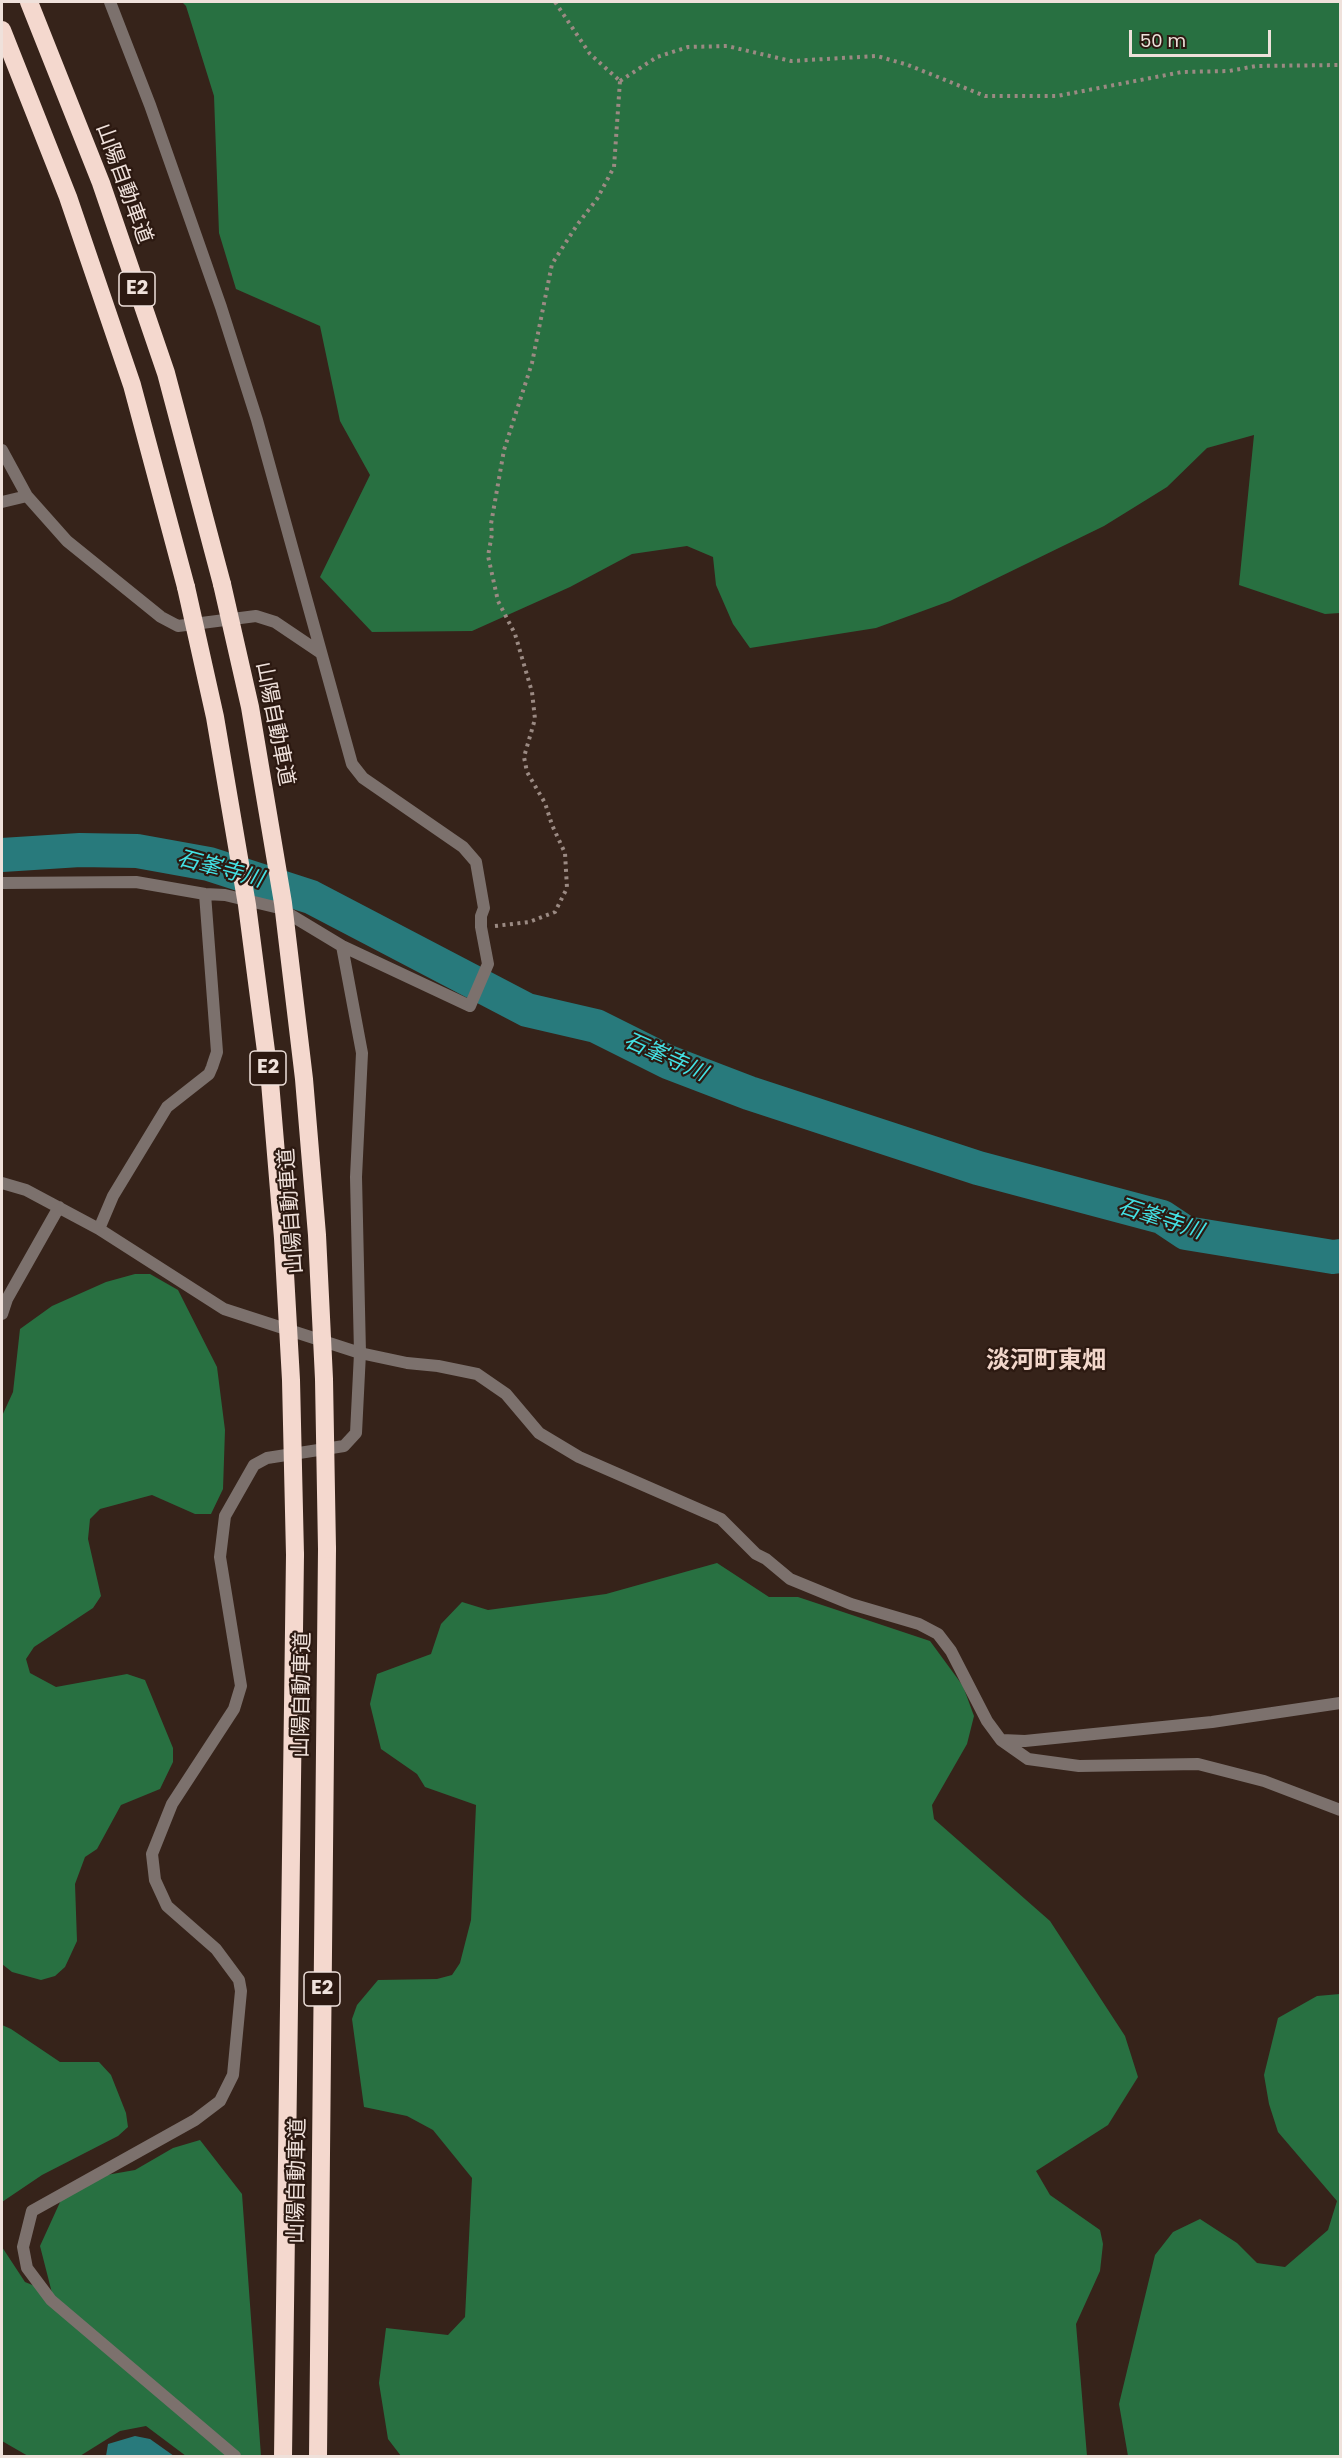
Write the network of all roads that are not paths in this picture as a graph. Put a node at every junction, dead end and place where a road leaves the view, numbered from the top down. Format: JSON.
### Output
{"nodes":[{"id":1,"x":29,"y":2,"type":"edge"},
{"id":2,"x":110,"y":2,"type":"edge"},
{"id":3,"x":2,"y":30,"type":"edge"},
{"id":4,"x":2,"y":450,"type":"edge"},
{"id":5,"x":27,"y":496,"type":"junction"},
{"id":6,"x":2,"y":502,"type":"edge"},
{"id":7,"x":321,"y":653,"type":"junction"},
{"id":8,"x":2,"y":883,"type":"edge"},
{"id":9,"x":205,"y":894,"type":"junction"},
{"id":10,"x":342,"y":946,"type":"junction"},
{"id":11,"x":2,"y":1183,"type":"edge"},
{"id":12,"x":59,"y":1207,"type":"junction"},
{"id":13,"x":99,"y":1229,"type":"junction"},
{"id":14,"x":2,"y":1314,"type":"edge"},
{"id":15,"x":360,"y":1353,"type":"junction"},
{"id":16,"x":1341,"y":1703,"type":"edge"},
{"id":17,"x":1001,"y":1740,"type":"junction"},
{"id":18,"x":1341,"y":1810,"type":"edge"},
{"id":19,"x":236,"y":2457,"type":"edge"},
{"id":20,"x":283,"y":2457,"type":"edge"},
{"id":21,"x":318,"y":2457,"type":"edge"}],
"edges":[{"from":1,"to":21,"type":"highway","name":"山陽自動車道","number":"E2","bridge":true},
{"from":2,"to":7,"type":"street"},
{"from":3,"to":20,"type":"highway","name":"山陽自動車道","number":"E2","bridge":true},
{"from":4,"to":5,"type":"street"},
{"from":5,"to":6,"type":"street"},
{"from":5,"to":7,"type":"street"},
{"from":7,"to":10,"type":"street"},
{"from":8,"to":9,"type":"street"},
{"from":9,"to":10,"type":"street"},
{"from":9,"to":13,"type":"street"},
{"from":10,"to":15,"type":"street"},
{"from":11,"to":12,"type":"street"},
{"from":12,"to":13,"type":"street"},
{"from":12,"to":14,"type":"street"},
{"from":13,"to":15,"type":"street"},
{"from":15,"to":17,"type":"street"},
{"from":15,"to":19,"type":"street"},
{"from":16,"to":17,"type":"street"},
{"from":17,"to":18,"type":"street"}]}
